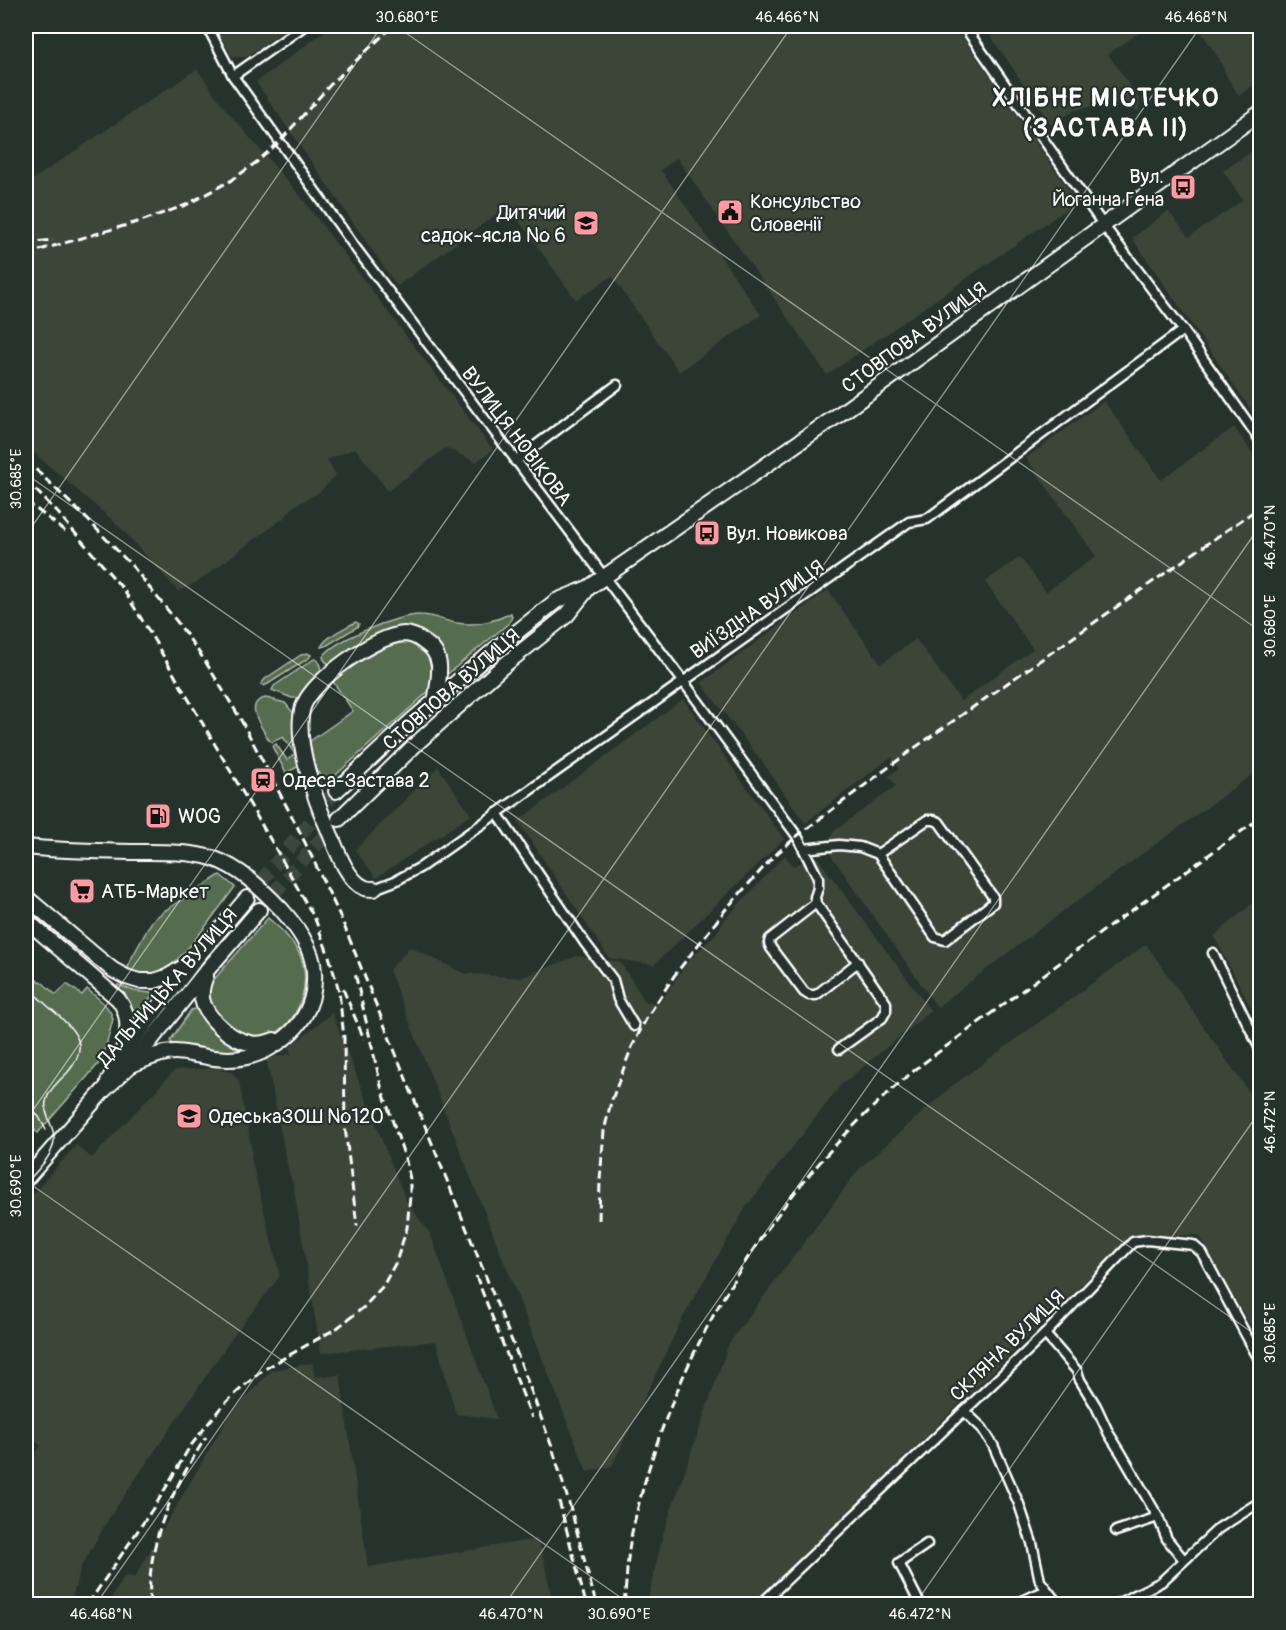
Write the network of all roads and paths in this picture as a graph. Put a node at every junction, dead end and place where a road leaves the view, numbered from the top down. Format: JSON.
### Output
{"nodes":[{"id":1,"x":207,"y":26,"type":"edge"},
{"id":2,"x":304,"y":26,"type":"edge"},
{"id":3,"x":964,"y":26,"type":"edge"},
{"id":4,"x":233,"y":76,"type":"junction"},
{"id":5,"x":1260,"y":113,"type":"edge"},
{"id":6,"x":1104,"y":225,"type":"junction"},
{"id":7,"x":1183,"y":330,"type":"junction"},
{"id":8,"x":617,"y":385,"type":"dead end"},
{"id":9,"x":1260,"y":440,"type":"edge"},
{"id":10,"x":515,"y":461,"type":"junction"},
{"id":11,"x":604,"y":577,"type":"junction"},
{"id":12,"x":588,"y":588,"type":"junction"},
{"id":13,"x":682,"y":681,"type":"junction"},
{"id":14,"x":435,"y":702,"type":"junction"},
{"id":15,"x":336,"y":791,"type":"tunnel mouth"},
{"id":16,"x":497,"y":813,"type":"junction"},
{"id":17,"x":339,"y":819,"type":"tunnel mouth"},
{"id":18,"x":26,"y":847,"type":"edge"},
{"id":19,"x":804,"y":849,"type":"junction"},
{"id":20,"x":878,"y":854,"type":"junction"},
{"id":21,"x":374,"y":889,"type":"joint"},
{"id":22,"x":26,"y":897,"type":"edge"},
{"id":23,"x":247,"y":898,"type":"tunnel mouth"},
{"id":24,"x":816,"y":903,"type":"junction"},
{"id":25,"x":259,"y":910,"type":"tunnel mouth"},
{"id":26,"x":26,"y":920,"type":"edge"},
{"id":27,"x":1213,"y":952,"type":"dead end"},
{"id":28,"x":196,"y":958,"type":"junction"},
{"id":29,"x":858,"y":962,"type":"junction"},
{"id":30,"x":208,"y":969,"type":"junction"},
{"id":31,"x":634,"y":1026,"type":"dead end"},
{"id":32,"x":284,"y":1038,"type":"junction"},
{"id":33,"x":1260,"y":1048,"type":"edge"},
{"id":34,"x":839,"y":1049,"type":"dead end"},
{"id":35,"x":126,"y":1061,"type":"junction"},
{"id":36,"x":26,"y":1179,"type":"edge"},
{"id":37,"x":1046,"y":1334,"type":"junction"},
{"id":38,"x":1260,"y":1361,"type":"edge"},
{"id":39,"x":964,"y":1411,"type":"junction"},
{"id":40,"x":1260,"y":1502,"type":"edge"},
{"id":41,"x":1158,"y":1517,"type":"junction"},
{"id":42,"x":1116,"y":1532,"type":"dead end"},
{"id":43,"x":927,"y":1544,"type":"dead end"},
{"id":44,"x":1184,"y":1560,"type":"junction"},
{"id":45,"x":1047,"y":1590,"type":"junction"},
{"id":46,"x":761,"y":1605,"type":"edge"},
{"id":47,"x":920,"y":1605,"type":"edge"},
{"id":48,"x":1015,"y":1605,"type":"edge"},
{"id":49,"x":1058,"y":1605,"type":"edge"},
{"id":50,"x":1117,"y":1605,"type":"edge"}],
"edges":[{"from":1,"to":4,"type":"street","name":"ВУЛИЦЯ НОВІКОВА"},
{"from":2,"to":4,"type":"street"},
{"from":3,"to":6,"type":"street"},
{"from":4,"to":10,"type":"street","name":"ВУЛИЦЯ НОВІКОВА"},
{"from":5,"to":6,"type":"main road","name":"СТОВПОВА ВУЛИЦЯ"},
{"from":6,"to":7,"type":"street"},
{"from":6,"to":11,"type":"main road","name":"СТОВПОВА ВУЛИЦЯ"},
{"from":7,"to":9,"type":"street"},
{"from":7,"to":13,"type":"street","name":"ВИЇЗДНА ВУЛИЦЯ"},
{"from":8,"to":10,"type":"street"},
{"from":10,"to":11,"type":"street","name":"ВУЛИЦЯ НОВІКОВА"},
{"from":11,"to":12,"type":"main road","name":"СТОВПОВА ВУЛИЦЯ"},
{"from":11,"to":13,"type":"street","name":"ВУЛИЦЯ НОВІКОВА"},
{"from":12,"to":14,"type":"main road","name":"СТОВПОВА ВУЛИЦЯ"},
{"from":12,"to":17,"type":"main road","name":"СТОВПОВА ВУЛИЦЯ"},
{"from":13,"to":16,"type":"street","name":"ВИЇЗДНА ВУЛИЦЯ"},
{"from":13,"to":19,"type":"street","name":"ВУЛИЦЯ НОВІКОВА"},
{"from":14,"to":15,"type":"main road","name":"СТОВПОВА ВУЛИЦЯ"},
{"from":14,"to":21,"type":"main road"},
{"from":16,"to":21,"type":"street","name":"ВИЇЗДНА ВУЛИЦЯ"},
{"from":16,"to":31,"type":"street"},
{"from":18,"to":32,"type":"main road"},
{"from":19,"to":20,"type":"street"},
{"from":19,"to":24,"type":"street","name":"ВУЛИЦЯ НОВІКОВА"},
{"from":20,"to":20,"type":"street"},
{"from":22,"to":28,"type":"main road"},
{"from":23,"to":28,"type":"main road","name":"ДАЛЬНИЦЬКА ВУЛИЦЯ"},
{"from":24,"to":29,"type":"street"},
{"from":24,"to":29,"type":"street"},
{"from":25,"to":30,"type":"main road","name":"ДАЛЬНИЦЬКА ВУЛИЦЯ"},
{"from":26,"to":35,"type":"main road"},
{"from":27,"to":33,"type":"street"},
{"from":28,"to":35,"type":"main road","name":"ДАЛЬНИЦЬКА ВУЛИЦЯ"},
{"from":29,"to":34,"type":"street"},
{"from":30,"to":32,"type":"main road"},
{"from":30,"to":35,"type":"main road","name":"ДАЛЬНИЦЬКА ВУЛИЦЯ"},
{"from":32,"to":35,"type":"main road"},
{"from":35,"to":36,"type":"main road","name":"ДАЛЬНИЦЬКА ВУЛИЦЯ"},
{"from":37,"to":38,"type":"street","name":"СКЛЯНА ВУЛИЦЯ"},
{"from":37,"to":39,"type":"street","name":"СКЛЯНА ВУЛИЦЯ"},
{"from":37,"to":41,"type":"street"},
{"from":39,"to":45,"type":"street"},
{"from":39,"to":46,"type":"street","name":"СКЛЯНА ВУЛИЦЯ"},
{"from":40,"to":44,"type":"street"},
{"from":41,"to":42,"type":"street"},
{"from":41,"to":44,"type":"street"},
{"from":43,"to":47,"type":"street"},
{"from":44,"to":50,"type":"street"},
{"from":45,"to":48,"type":"street"},
{"from":45,"to":49,"type":"street"}]}
